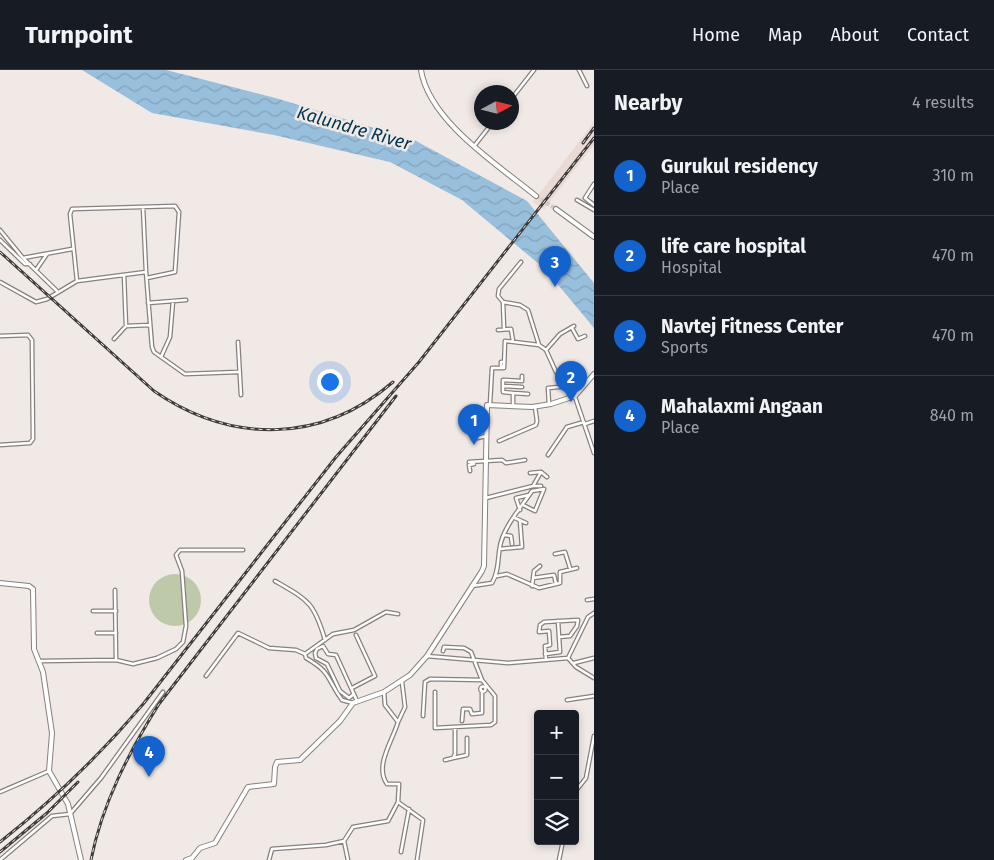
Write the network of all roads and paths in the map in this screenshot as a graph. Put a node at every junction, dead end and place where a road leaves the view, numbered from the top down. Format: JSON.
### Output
{"nodes":[{"id":1,"x":421,"y":70,"type":"edge"},
{"id":2,"x":534,"y":70,"type":"edge"},
{"id":3,"x":579,"y":70,"type":"edge"},
{"id":4,"x":587,"y":86,"type":"dead end"},
{"id":5,"x":519,"y":89,"type":"edge"},
{"id":6,"x":487,"y":130,"type":"edge"},
{"id":7,"x":475,"y":145,"type":"junction"},
{"id":8,"x":594,"y":184,"type":"edge"},
{"id":9,"x":536,"y":196,"type":"tunnel mouth"},
{"id":10,"x":577,"y":200,"type":"dead end"},
{"id":11,"x":587,"y":200,"type":"junction"},
{"id":12,"x":584,"y":204,"type":"junction"},
{"id":13,"x":594,"y":205,"type":"edge"},
{"id":14,"x":143,"y":207,"type":"junction"},
{"id":15,"x":556,"y":209,"type":"tunnel mouth"},
{"id":16,"x":594,"y":210,"type":"edge"},
{"id":17,"x":0,"y":230,"type":"edge"},
{"id":18,"x":594,"y":237,"type":"edge"},
{"id":19,"x":0,"y":240,"type":"edge"},
{"id":20,"x":72,"y":249,"type":"junction"},
{"id":21,"x":47,"y":254,"type":"junction"},
{"id":22,"x":23,"y":258,"type":"junction"},
{"id":23,"x":521,"y":262,"type":"dead end"},
{"id":24,"x":30,"y":264,"type":"junction"},
{"id":25,"x":36,"y":270,"type":"junction"},
{"id":26,"x":146,"y":272,"type":"junction"},
{"id":27,"x":124,"y":275,"type":"junction"},
{"id":28,"x":146,"y":278,"type":"junction"},
{"id":29,"x":77,"y":280,"type":"junction"},
{"id":30,"x":0,"y":282,"type":"edge"},
{"id":31,"x":57,"y":291,"type":"junction"},
{"id":32,"x":186,"y":300,"type":"dead end"},
{"id":33,"x":173,"y":301,"type":"junction"},
{"id":34,"x":503,"y":302,"type":"junction"},
{"id":35,"x":148,"y":303,"type":"junction"},
{"id":36,"x":150,"y":325,"type":"junction"},
{"id":37,"x":126,"y":326,"type":"junction"},
{"id":38,"x":504,"y":329,"type":"junction"},
{"id":39,"x":498,"y":330,"type":"dead end"},
{"id":40,"x":0,"y":336,"type":"edge"},
{"id":41,"x":585,"y":336,"type":"dead end"},
{"id":42,"x":114,"y":339,"type":"dead end"},
{"id":43,"x":513,"y":340,"type":"junction"},
{"id":44,"x":238,"y":342,"type":"dead end"},
{"id":45,"x":539,"y":345,"type":"junction"},
{"id":46,"x":546,"y":350,"type":"junction"},
{"id":47,"x":161,"y":357,"type":"junction"},
{"id":48,"x":238,"y":372,"type":"junction"},
{"id":49,"x":594,"y":374,"type":"edge"},
{"id":50,"x":522,"y":376,"type":"dead end"},
{"id":51,"x":522,"y":381,"type":"junction"},
{"id":52,"x":503,"y":386,"type":"junction"},
{"id":53,"x":570,"y":386,"type":"junction"},
{"id":54,"x":522,"y":387,"type":"junction"},
{"id":55,"x":513,"y":393,"type":"junction"},
{"id":56,"x":522,"y":394,"type":"junction"},
{"id":57,"x":528,"y":394,"type":"dead end"},
{"id":58,"x":241,"y":395,"type":"dead end"},
{"id":59,"x":575,"y":396,"type":"junction"},
{"id":60,"x":490,"y":404,"type":"junction"},
{"id":61,"x":549,"y":404,"type":"junction"},
{"id":62,"x":513,"y":406,"type":"junction"},
{"id":63,"x":534,"y":407,"type":"junction"},
{"id":64,"x":594,"y":421,"type":"edge"},
{"id":65,"x":464,"y":423,"type":"dead end"},
{"id":66,"x":584,"y":423,"type":"junction"},
{"id":67,"x":487,"y":427,"type":"junction"},
{"id":68,"x":486,"y":436,"type":"junction"},
{"id":69,"x":473,"y":439,"type":"dead end"},
{"id":70,"x":499,"y":440,"type":"dead end"},
{"id":71,"x":0,"y":445,"type":"edge"},
{"id":72,"x":593,"y":445,"type":"edge"},
{"id":73,"x":594,"y":453,"type":"edge"},
{"id":74,"x":548,"y":456,"type":"dead end"},
{"id":75,"x":525,"y":460,"type":"dead end"},
{"id":76,"x":486,"y":461,"type":"junction"},
{"id":77,"x":470,"y":471,"type":"dead end"},
{"id":78,"x":541,"y":472,"type":"junction"},
{"id":79,"x":530,"y":473,"type":"dead end"},
{"id":80,"x":547,"y":477,"type":"dead end"},
{"id":81,"x":533,"y":486,"type":"junction"},
{"id":82,"x":541,"y":486,"type":"dead end"},
{"id":83,"x":529,"y":495,"type":"junction"},
{"id":84,"x":486,"y":498,"type":"junction"},
{"id":85,"x":523,"y":505,"type":"junction"},
{"id":86,"x":520,"y":510,"type":"junction"},
{"id":87,"x":515,"y":518,"type":"junction"},
{"id":88,"x":520,"y":521,"type":"junction"},
{"id":89,"x":526,"y":523,"type":"dead end"},
{"id":90,"x":504,"y":535,"type":"junction"},
{"id":91,"x":512,"y":544,"type":"dead end"},
{"id":92,"x":500,"y":549,"type":"junction"},
{"id":93,"x":243,"y":550,"type":"dead end"},
{"id":94,"x":555,"y":554,"type":"dead end"},
{"id":95,"x":540,"y":566,"type":"dead end"},
{"id":96,"x":570,"y":568,"type":"junction"},
{"id":97,"x":577,"y":568,"type":"dead end"},
{"id":98,"x":497,"y":576,"type":"junction"},
{"id":99,"x":533,"y":578,"type":"junction"},
{"id":100,"x":275,"y":581,"type":"dead end"},
{"id":101,"x":0,"y":583,"type":"edge"},
{"id":102,"x":556,"y":584,"type":"junction"},
{"id":103,"x":472,"y":586,"type":"junction"},
{"id":104,"x":532,"y":586,"type":"junction"},
{"id":105,"x":115,"y":590,"type":"dead end"},
{"id":106,"x":594,"y":599,"type":"edge"},
{"id":107,"x":588,"y":600,"type":"dead end"},
{"id":108,"x":93,"y":611,"type":"dead end"},
{"id":109,"x":116,"y":611,"type":"junction"},
{"id":110,"x":594,"y":613,"type":"edge"},
{"id":111,"x":398,"y":614,"type":"dead end"},
{"id":112,"x":558,"y":621,"type":"junction"},
{"id":113,"x":97,"y":633,"type":"dead end"},
{"id":114,"x":116,"y":633,"type":"junction"},
{"id":115,"x":356,"y":635,"type":"dead end"},
{"id":116,"x":559,"y":637,"type":"junction"},
{"id":117,"x":325,"y":640,"type":"junction"},
{"id":118,"x":443,"y":651,"type":"dead end"},
{"id":119,"x":560,"y":652,"type":"junction"},
{"id":120,"x":306,"y":654,"type":"junction"},
{"id":121,"x":545,"y":654,"type":"junction"},
{"id":122,"x":428,"y":656,"type":"junction"},
{"id":123,"x":473,"y":658,"type":"junction"},
{"id":124,"x":568,"y":658,"type":"junction"},
{"id":125,"x":594,"y":658,"type":"edge"},
{"id":126,"x":560,"y":659,"type":"junction"},
{"id":127,"x":116,"y":660,"type":"junction"},
{"id":128,"x":546,"y":660,"type":"junction"},
{"id":129,"x":40,"y":661,"type":"junction"},
{"id":130,"x":573,"y":663,"type":"junction"},
{"id":131,"x":206,"y":676,"type":"dead end"},
{"id":132,"x":594,"y":678,"type":"edge"},
{"id":133,"x":402,"y":682,"type":"junction"},
{"id":134,"x":483,"y":683,"type":"junction"},
{"id":135,"x":351,"y":688,"type":"junction"},
{"id":136,"x":163,"y":692,"type":"dead end"},
{"id":137,"x":384,"y":692,"type":"junction"},
{"id":138,"x":435,"y":692,"type":"dead end"},
{"id":139,"x":354,"y":694,"type":"junction"},
{"id":140,"x":594,"y":696,"type":"edge"},
{"id":141,"x":567,"y":700,"type":"dead end"},
{"id":142,"x":355,"y":702,"type":"junction"},
{"id":143,"x":423,"y":716,"type":"dead end"},
{"id":144,"x":462,"y":721,"type":"dead end"},
{"id":145,"x":398,"y":722,"type":"junction"},
{"id":146,"x":455,"y":726,"type":"junction"},
{"id":147,"x":594,"y":736,"type":"edge"},
{"id":148,"x":467,"y":738,"type":"dead end"},
{"id":149,"x":453,"y":758,"type":"junction"},
{"id":150,"x":446,"y":760,"type":"dead end"},
{"id":151,"x":48,"y":772,"type":"junction"},
{"id":152,"x":579,"y":787,"type":"edge"},
{"id":153,"x":0,"y":792,"type":"edge"},
{"id":154,"x":398,"y":802,"type":"junction"},
{"id":155,"x":409,"y":809,"type":"junction"},
{"id":156,"x":70,"y":814,"type":"junction"},
{"id":157,"x":344,"y":841,"type":"junction"},
{"id":158,"x":562,"y":845,"type":"edge"},
{"id":159,"x":401,"y":852,"type":"dead end"},
{"id":160,"x":0,"y":860,"type":"edge"},
{"id":161,"x":81,"y":860,"type":"edge"},
{"id":162,"x":186,"y":860,"type":"edge"},
{"id":163,"x":269,"y":860,"type":"edge"},
{"id":164,"x":348,"y":860,"type":"edge"},
{"id":165,"x":417,"y":860,"type":"edge"},
{"id":166,"x":559,"y":860,"type":"edge"}],
"edges":[{"from":1,"to":7,"type":"street"},
{"from":2,"to":5,"type":"street"},
{"from":3,"to":4,"type":"street"},
{"from":6,"to":7,"type":"street"},
{"from":7,"to":9,"type":"street"},
{"from":8,"to":11,"type":"street"},
{"from":10,"to":12,"type":"street"},
{"from":11,"to":12,"type":"street"},
{"from":11,"to":13,"type":"street"},
{"from":12,"to":16,"type":"street"},
{"from":14,"to":20,"type":"street"},
{"from":14,"to":26,"type":"street"},
{"from":14,"to":28,"type":"street"},
{"from":15,"to":18,"type":"street"},
{"from":17,"to":22,"type":"street"},
{"from":19,"to":24,"type":"street"},
{"from":20,"to":21,"type":"street"},
{"from":20,"to":29,"type":"street"},
{"from":21,"to":22,"type":"street"},
{"from":21,"to":25,"type":"street"},
{"from":22,"to":24,"type":"street"},
{"from":23,"to":34,"type":"street"},
{"from":24,"to":25,"type":"street"},
{"from":25,"to":31,"type":"street"},
{"from":26,"to":27,"type":"street"},
{"from":26,"to":28,"type":"street"},
{"from":27,"to":29,"type":"street"},
{"from":27,"to":37,"type":"street"},
{"from":28,"to":35,"type":"street"},
{"from":29,"to":31,"type":"street"},
{"from":30,"to":31,"type":"street"},
{"from":32,"to":33,"type":"street"},
{"from":33,"to":35,"type":"street"},
{"from":33,"to":47,"type":"street"},
{"from":34,"to":38,"type":"street"},
{"from":34,"to":45,"type":"street"},
{"from":35,"to":36,"type":"street"},
{"from":36,"to":37,"type":"street"},
{"from":36,"to":47,"type":"street"},
{"from":37,"to":42,"type":"street"},
{"from":38,"to":39,"type":"street"},
{"from":38,"to":43,"type":"street"},
{"from":40,"to":71,"type":"street"},
{"from":41,"to":46,"type":"street"},
{"from":43,"to":45,"type":"street"},
{"from":43,"to":60,"type":"street"},
{"from":44,"to":48,"type":"street"},
{"from":45,"to":46,"type":"street"},
{"from":46,"to":53,"type":"street"},
{"from":47,"to":48,"type":"street"},
{"from":48,"to":58,"type":"street"},
{"from":49,"to":59,"type":"street"},
{"from":50,"to":51,"type":"street"},
{"from":51,"to":52,"type":"street"},
{"from":51,"to":54,"type":"street"},
{"from":52,"to":54,"type":"street"},
{"from":52,"to":55,"type":"street"},
{"from":53,"to":59,"type":"street"},
{"from":53,"to":61,"type":"street"},
{"from":54,"to":56,"type":"street"},
{"from":55,"to":56,"type":"street"},
{"from":55,"to":62,"type":"street"},
{"from":56,"to":57,"type":"street"},
{"from":59,"to":61,"type":"street"},
{"from":59,"to":66,"type":"street"},
{"from":60,"to":62,"type":"street"},
{"from":60,"to":67,"type":"street"},
{"from":61,"to":63,"type":"street"},
{"from":62,"to":63,"type":"street"},
{"from":63,"to":70,"type":"street"},
{"from":64,"to":66,"type":"street"},
{"from":65,"to":67,"type":"street"},
{"from":66,"to":72,"type":"street"},
{"from":66,"to":74,"type":"street"},
{"from":67,"to":68,"type":"street"},
{"from":68,"to":69,"type":"street"},
{"from":68,"to":76,"type":"street"},
{"from":72,"to":73,"type":"street"},
{"from":75,"to":76,"type":"street"},
{"from":76,"to":77,"type":"street"},
{"from":76,"to":84,"type":"street"},
{"from":78,"to":79,"type":"street"},
{"from":78,"to":80,"type":"street"},
{"from":78,"to":81,"type":"street"},
{"from":81,"to":82,"type":"street"},
{"from":81,"to":84,"type":"street"},
{"from":83,"to":85,"type":"street"},
{"from":83,"to":85,"type":"street"},
{"from":83,"to":86,"type":"street"},
{"from":84,"to":103,"type":"street"},
{"from":85,"to":86,"type":"street"},
{"from":86,"to":87,"type":"street"},
{"from":87,"to":88,"type":"street"},
{"from":87,"to":90,"type":"street"},
{"from":88,"to":89,"type":"street"},
{"from":88,"to":92,"type":"street"},
{"from":90,"to":91,"type":"street"},
{"from":90,"to":92,"type":"street"},
{"from":92,"to":98,"type":"street"},
{"from":93,"to":127,"type":"street"},
{"from":94,"to":96,"type":"street"},
{"from":95,"to":99,"type":"street"},
{"from":96,"to":97,"type":"street"},
{"from":96,"to":102,"type":"street"},
{"from":98,"to":103,"type":"street"},
{"from":98,"to":104,"type":"street"},
{"from":99,"to":102,"type":"street"},
{"from":99,"to":104,"type":"street"},
{"from":100,"to":117,"type":"street"},
{"from":101,"to":129,"type":"street"},
{"from":102,"to":104,"type":"street"},
{"from":103,"to":122,"type":"street"},
{"from":105,"to":109,"type":"street"},
{"from":106,"to":107,"type":"street"},
{"from":108,"to":109,"type":"street"},
{"from":109,"to":114,"type":"street"},
{"from":110,"to":124,"type":"street"},
{"from":111,"to":117,"type":"street"},
{"from":112,"to":116,"type":"street"},
{"from":112,"to":116,"type":"street"},
{"from":112,"to":121,"type":"street"},
{"from":113,"to":114,"type":"street"},
{"from":114,"to":127,"type":"street"},
{"from":115,"to":135,"type":"street"},
{"from":116,"to":119,"type":"street"},
{"from":117,"to":120,"type":"street"},
{"from":118,"to":123,"type":"street"},
{"from":119,"to":121,"type":"street"},
{"from":119,"to":126,"type":"street"},
{"from":120,"to":131,"type":"street"},
{"from":120,"to":142,"type":"street"},
{"from":121,"to":128,"type":"street"},
{"from":122,"to":123,"type":"street"},
{"from":122,"to":133,"type":"street"},
{"from":123,"to":128,"type":"street"},
{"from":123,"to":134,"type":"street"},
{"from":124,"to":126,"type":"street"},
{"from":124,"to":130,"type":"street"},
{"from":125,"to":130,"type":"street"},
{"from":126,"to":128,"type":"street"},
{"from":127,"to":129,"type":"street"},
{"from":129,"to":151,"type":"street"},
{"from":130,"to":132,"type":"street"},
{"from":133,"to":137,"type":"street"},
{"from":133,"to":145,"type":"street"},
{"from":134,"to":143,"type":"street"},
{"from":134,"to":144,"type":"street"},
{"from":134,"to":146,"type":"street"},
{"from":135,"to":139,"type":"street"},
{"from":135,"to":139,"type":"street"},
{"from":136,"to":156,"type":"street"},
{"from":137,"to":142,"type":"street"},
{"from":137,"to":145,"type":"street"},
{"from":138,"to":146,"type":"street"},
{"from":139,"to":142,"type":"street"},
{"from":140,"to":141,"type":"street"},
{"from":142,"to":162,"type":"street"},
{"from":145,"to":154,"type":"street"},
{"from":146,"to":149,"type":"street"},
{"from":147,"to":152,"type":"street"},
{"from":148,"to":149,"type":"street"},
{"from":149,"to":150,"type":"street"},
{"from":151,"to":153,"type":"street"},
{"from":151,"to":156,"type":"street"},
{"from":154,"to":155,"type":"street"},
{"from":154,"to":157,"type":"street"},
{"from":155,"to":159,"type":"street"},
{"from":155,"to":165,"type":"street"},
{"from":156,"to":160,"type":"street"},
{"from":156,"to":161,"type":"street"},
{"from":157,"to":163,"type":"street"},
{"from":157,"to":164,"type":"street"},
{"from":158,"to":166,"type":"street"}]}
